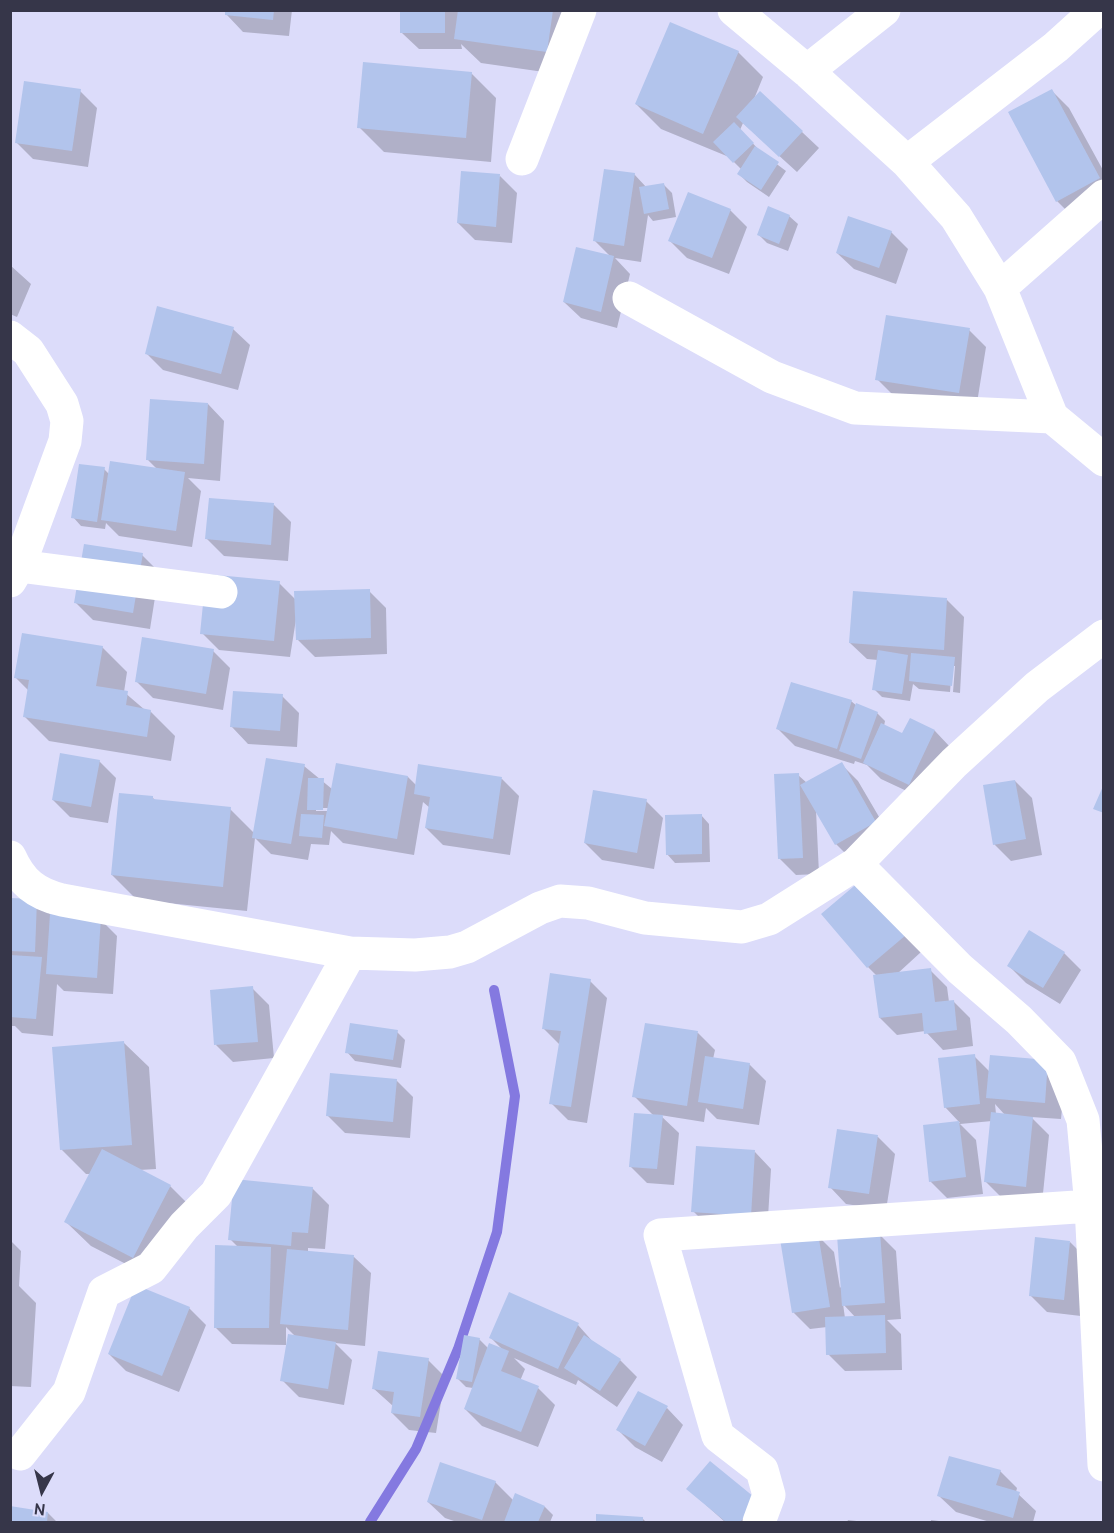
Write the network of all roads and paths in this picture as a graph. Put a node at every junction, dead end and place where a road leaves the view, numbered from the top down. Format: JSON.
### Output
{"nodes":[{"id":1,"x":580,"y":10,"type":"edge"},
{"id":2,"x":734,"y":10,"type":"edge"},
{"id":3,"x":884,"y":10,"type":"edge"},
{"id":4,"x":1097,"y":10,"type":"edge"},
{"id":5,"x":807,"y":71,"type":"junction"},
{"id":6,"x":522,"y":159,"type":"dead end"},
{"id":7,"x":907,"y":162,"type":"junction"},
{"id":8,"x":1104,"y":196,"type":"edge"},
{"id":9,"x":1000,"y":288,"type":"junction"},
{"id":10,"x":629,"y":298,"type":"dead end"},
{"id":11,"x":10,"y":337,"type":"edge"},
{"id":12,"x":1052,"y":417,"type":"junction"},
{"id":13,"x":1104,"y":460,"type":"edge"},
{"id":14,"x":15,"y":573,"type":"edge"},
{"id":15,"x":221,"y":592,"type":"dead end"},
{"id":16,"x":1104,"y":636,"type":"edge"},
{"id":17,"x":10,"y":857,"type":"edge"},
{"id":18,"x":856,"y":864,"type":"junction"},
{"id":19,"x":350,"y":953,"type":"junction"},
{"id":20,"x":1091,"y":1206,"type":"junction"},
{"id":21,"x":20,"y":1454,"type":"dead end"},
{"id":22,"x":1104,"y":1465,"type":"edge"},
{"id":23,"x":759,"y":1522,"type":"edge"}],
"edges":[{"from":1,"to":6,"type":"street"},
{"from":2,"to":5,"type":"street"},
{"from":3,"to":5,"type":"street"},
{"from":4,"to":7,"type":"street"},
{"from":5,"to":7,"type":"street"},
{"from":7,"to":9,"type":"street"},
{"from":8,"to":9,"type":"street"},
{"from":9,"to":12,"type":"street"},
{"from":10,"to":12,"type":"street"},
{"from":11,"to":14,"type":"street"},
{"from":12,"to":13,"type":"street"},
{"from":14,"to":15,"type":"street"},
{"from":16,"to":18,"type":"street"},
{"from":17,"to":19,"type":"street"},
{"from":18,"to":19,"type":"street"},
{"from":18,"to":20,"type":"street"},
{"from":19,"to":21,"type":"street"},
{"from":20,"to":22,"type":"street"},
{"from":20,"to":23,"type":"street"}]}
